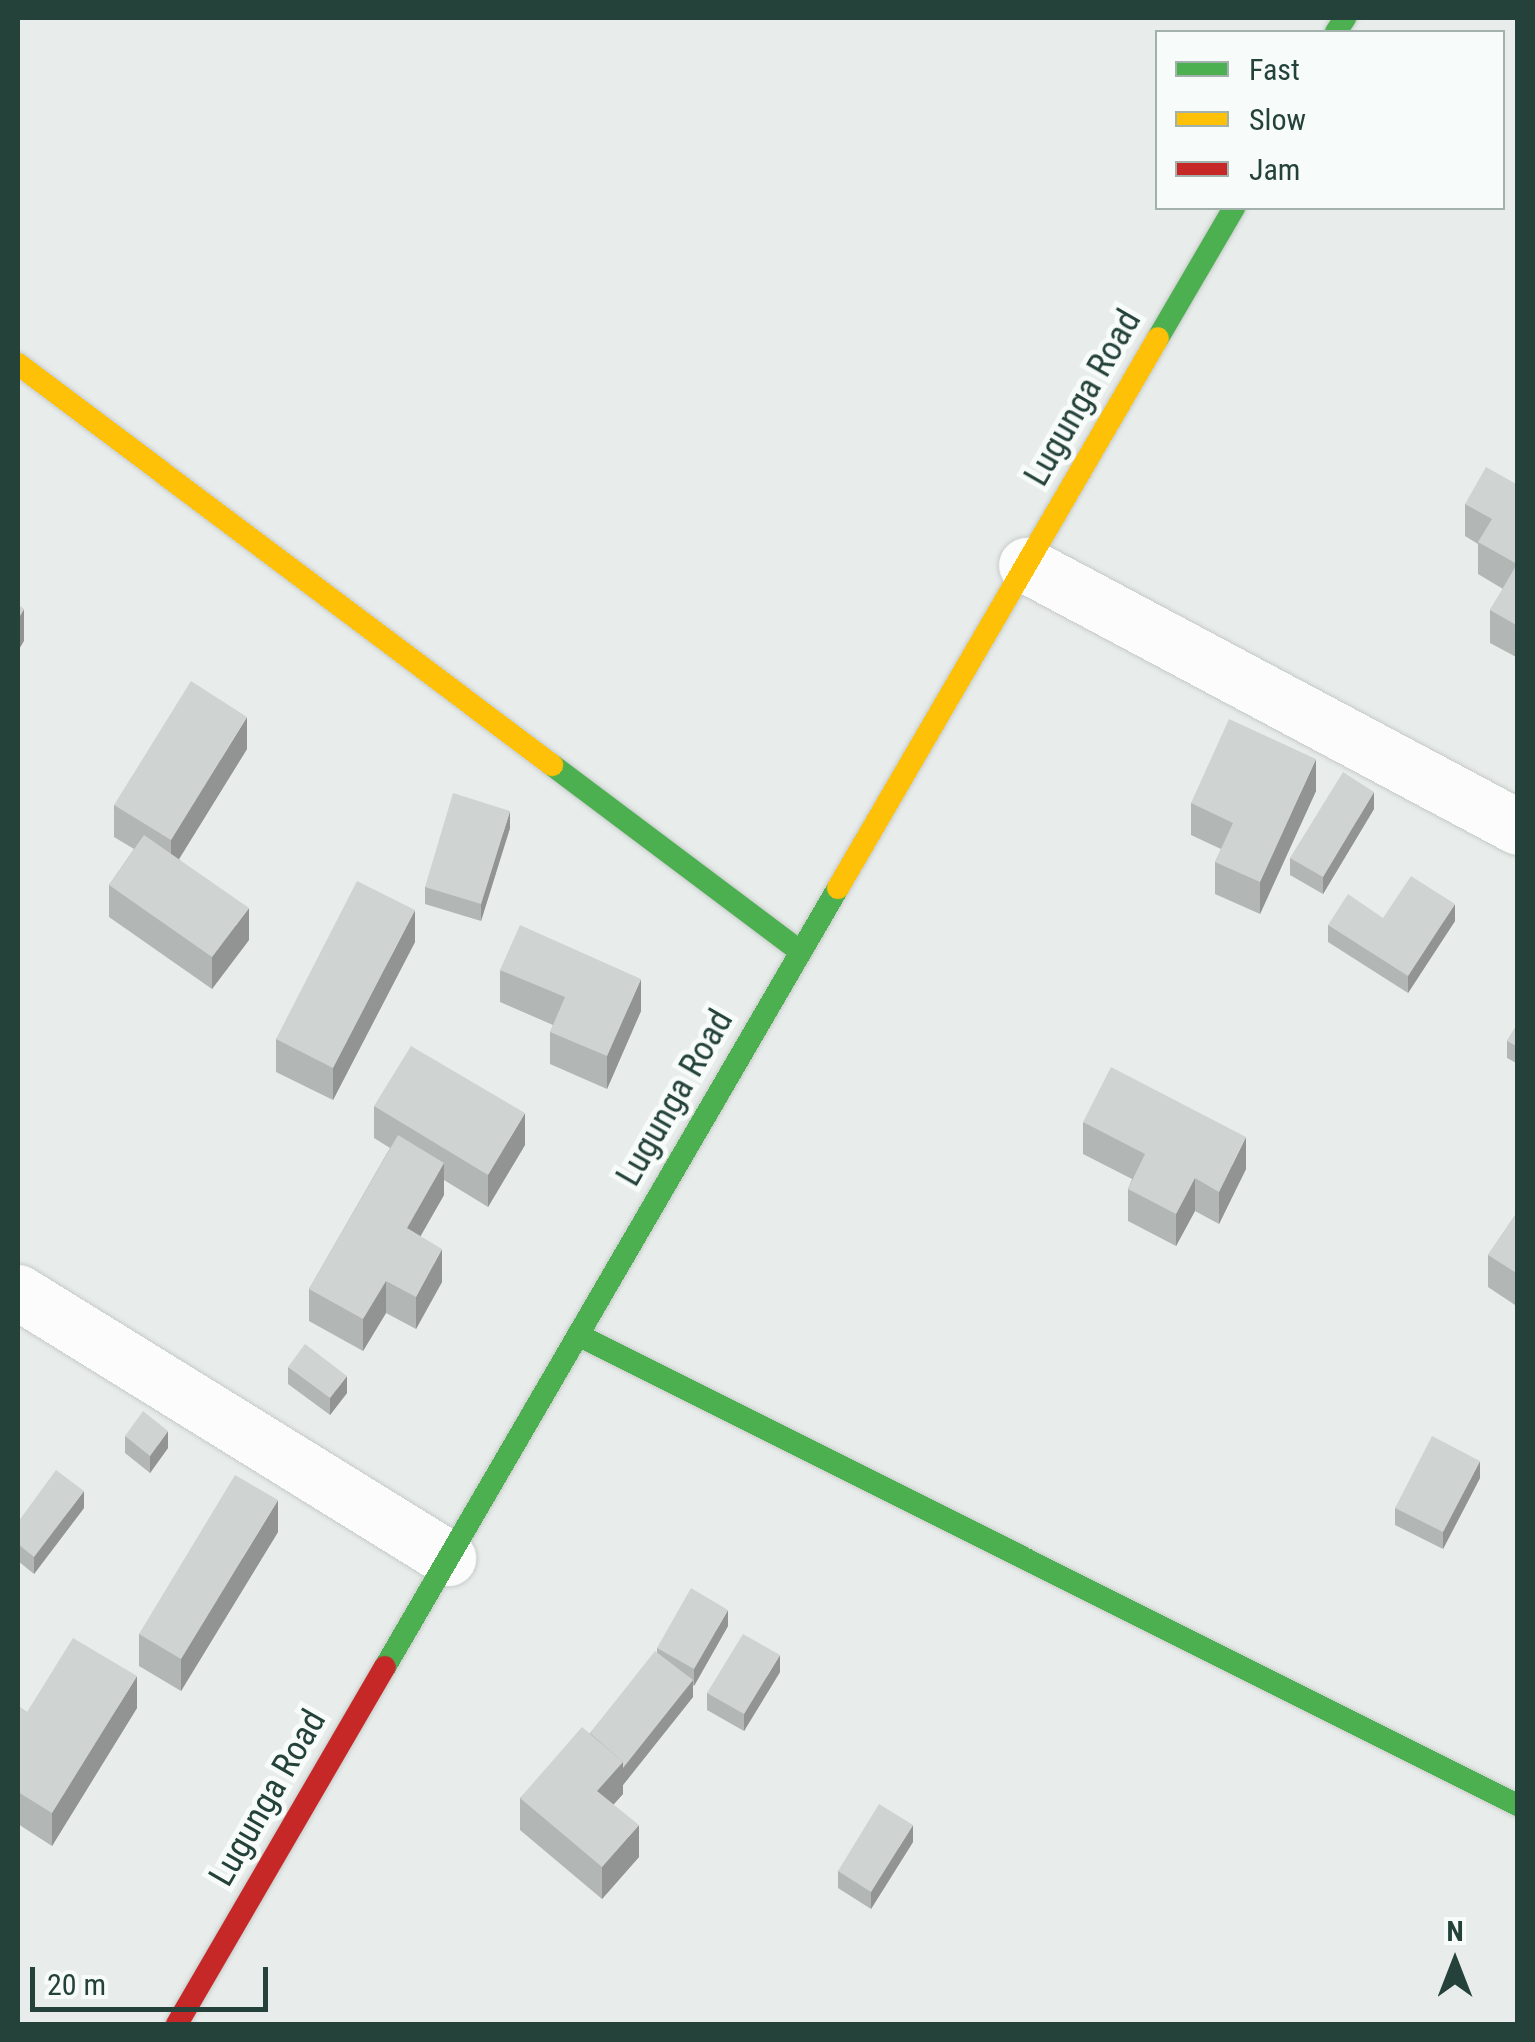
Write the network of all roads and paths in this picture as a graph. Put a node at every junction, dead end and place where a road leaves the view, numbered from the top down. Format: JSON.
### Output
{"nodes":[{"id":1,"x":1233,"y":210,"type":"edge"},
{"id":2,"x":18,"y":364,"type":"edge"},
{"id":3,"x":1026,"y":565,"type":"junction"},
{"id":4,"x":1518,"y":827,"type":"edge"},
{"id":5,"x":801,"y":952,"type":"junction"},
{"id":6,"x":18,"y":1292,"type":"edge"},
{"id":7,"x":578,"y":1335,"type":"junction"},
{"id":8,"x":448,"y":1558,"type":"junction"},
{"id":9,"x":1518,"y":1805,"type":"edge"},
{"id":10,"x":177,"y":2024,"type":"edge"}],
"edges":[{"from":1,"to":3,"type":"street","name":"Lugunga Road"},
{"from":2,"to":5,"type":"street"},
{"from":3,"to":4,"type":"street"},
{"from":3,"to":5,"type":"street","name":"Lugunga Road"},
{"from":5,"to":7,"type":"street","name":"Lugunga Road"},
{"from":6,"to":8,"type":"street"},
{"from":7,"to":8,"type":"street","name":"Lugunga Road"},
{"from":7,"to":9,"type":"street"},
{"from":8,"to":10,"type":"street","name":"Lugunga Road"}]}
